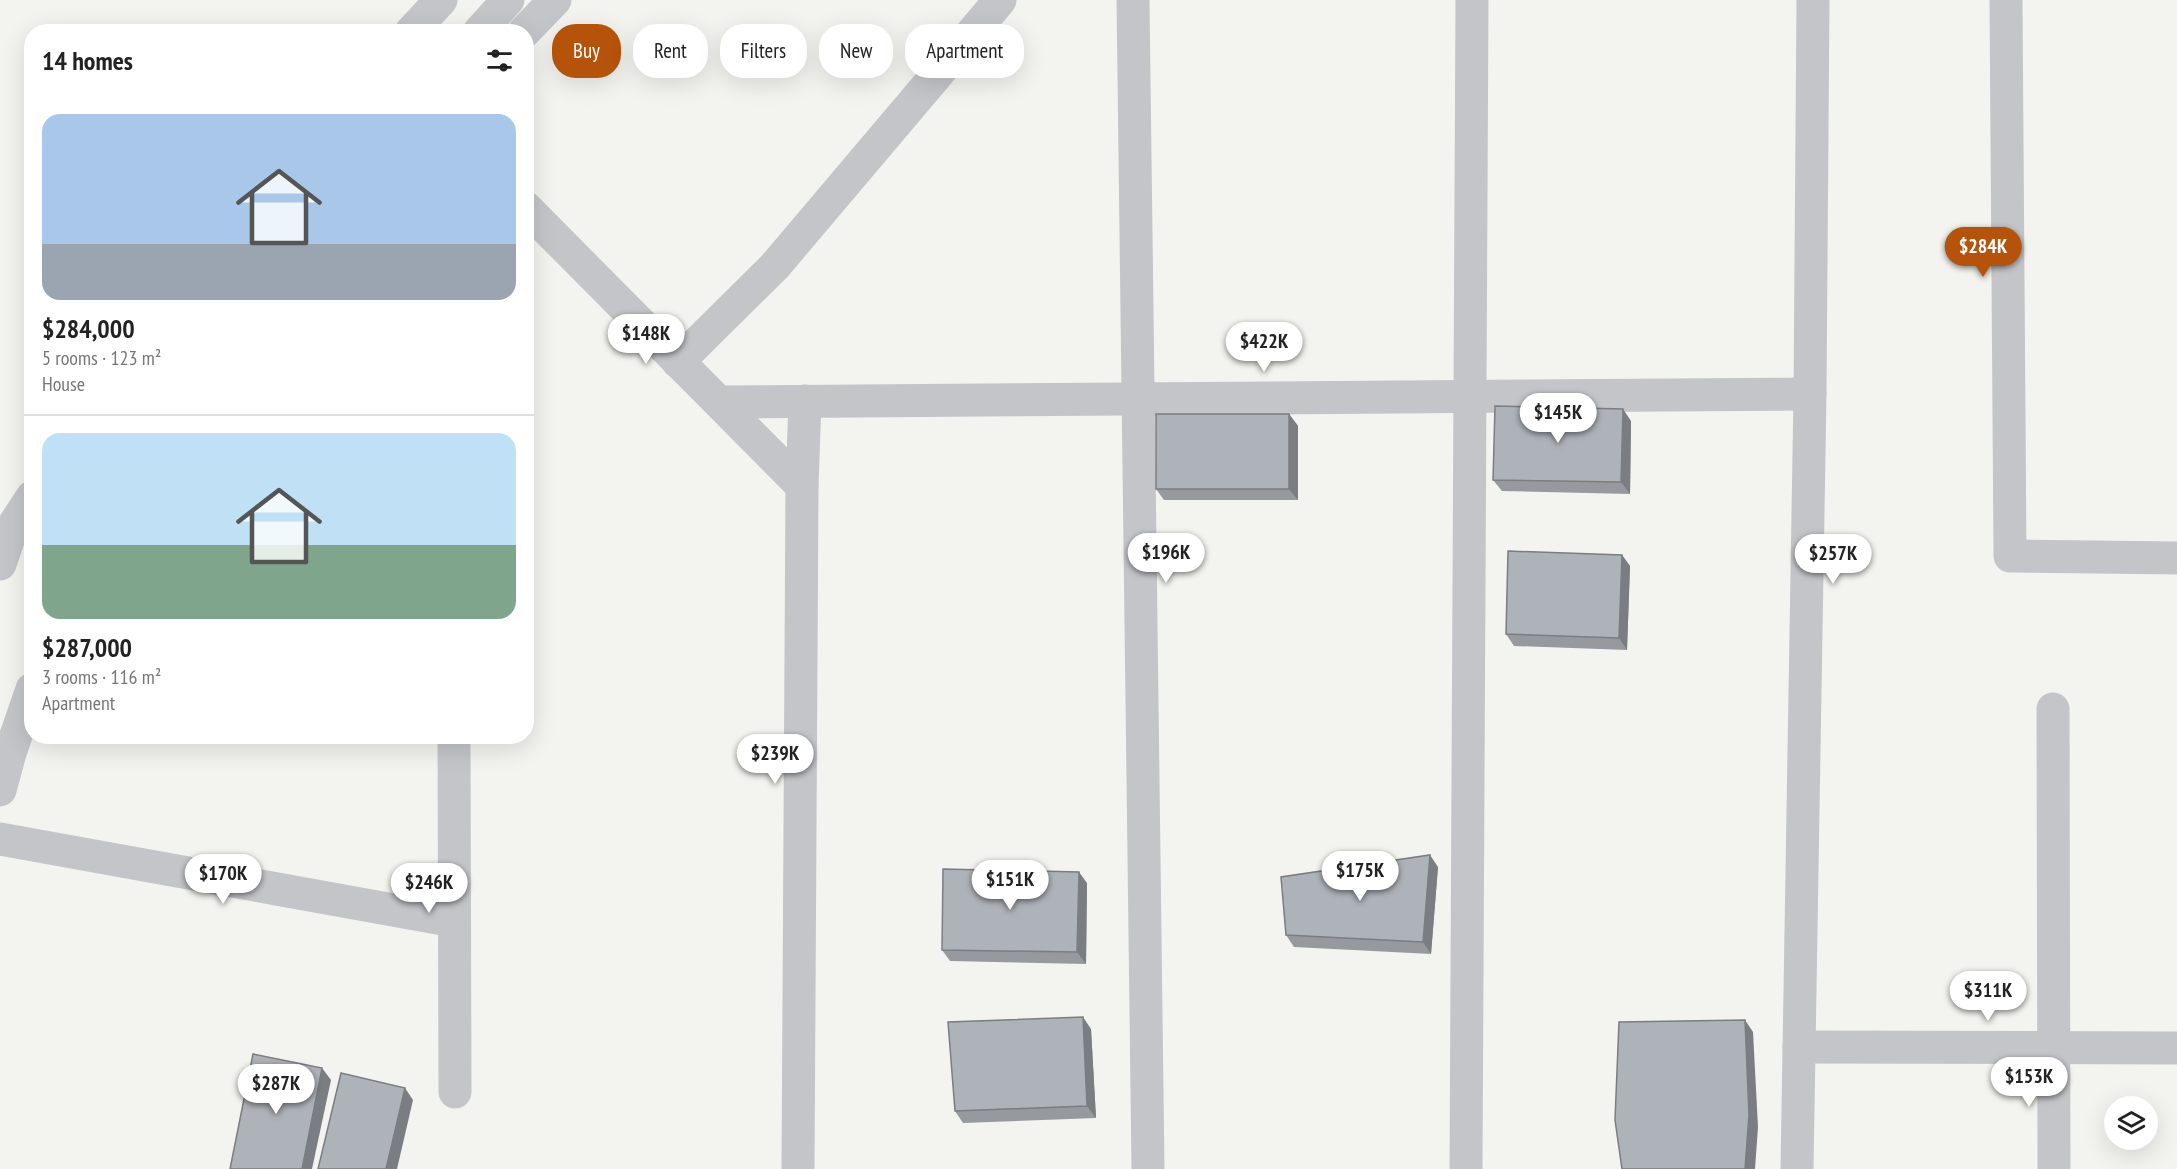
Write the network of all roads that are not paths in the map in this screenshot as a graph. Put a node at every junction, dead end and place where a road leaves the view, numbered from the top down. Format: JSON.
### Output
{"nodes":[{"id":1,"x":441,"y":0,"type":"edge"},
{"id":2,"x":508,"y":0,"type":"edge"},
{"id":3,"x":555,"y":0,"type":"edge"},
{"id":4,"x":1000,"y":0,"type":"edge"},
{"id":5,"x":1133,"y":0,"type":"edge"},
{"id":6,"x":1472,"y":0,"type":"edge"},
{"id":7,"x":1813,"y":0,"type":"edge"},
{"id":8,"x":2006,"y":0,"type":"edge"},
{"id":9,"x":418,"y":24,"type":"edge"},
{"id":10,"x":486,"y":24,"type":"edge"},
{"id":11,"x":532,"y":24,"type":"edge"},
{"id":12,"x":534,"y":216,"type":"edge"},
{"id":13,"x":678,"y":362,"type":"junction"},
{"id":14,"x":1810,"y":394,"type":"junction"},
{"id":15,"x":1470,"y":397,"type":"junction"},
{"id":16,"x":1138,"y":399,"type":"junction"},
{"id":17,"x":805,"y":401,"type":"junction"},
{"id":18,"x":719,"y":402,"type":"junction"},
{"id":19,"x":802,"y":486,"type":"junction"},
{"id":20,"x":24,"y":509,"type":"edge"},
{"id":21,"x":2177,"y":558,"type":"edge"},
{"id":22,"x":0,"y":564,"type":"edge"},
{"id":23,"x":2053,"y":708,"type":"dead end"},
{"id":24,"x":24,"y":712,"type":"edge"},
{"id":25,"x":454,"y":744,"type":"edge"},
{"id":26,"x":0,"y":790,"type":"edge"},
{"id":27,"x":0,"y":839,"type":"edge"},
{"id":28,"x":454,"y":921,"type":"junction"},
{"id":29,"x":1799,"y":1047,"type":"junction"},
{"id":30,"x":2054,"y":1047,"type":"junction"},
{"id":31,"x":2177,"y":1048,"type":"edge"},
{"id":32,"x":455,"y":1092,"type":"dead end"},
{"id":33,"x":798,"y":1169,"type":"edge"},
{"id":34,"x":1148,"y":1169,"type":"edge"},
{"id":35,"x":1466,"y":1169,"type":"edge"},
{"id":36,"x":1797,"y":1169,"type":"edge"},
{"id":37,"x":2054,"y":1169,"type":"edge"}],
"edges":[{"from":1,"to":9,"type":"street"},
{"from":2,"to":10,"type":"street"},
{"from":3,"to":11,"type":"street"},
{"from":4,"to":13,"type":"street"},
{"from":5,"to":16,"type":"street"},
{"from":6,"to":15,"type":"street"},
{"from":7,"to":14,"type":"street"},
{"from":8,"to":21,"type":"street"},
{"from":12,"to":13,"type":"street"},
{"from":13,"to":18,"type":"street"},
{"from":14,"to":15,"type":"street"},
{"from":14,"to":29,"type":"street"},
{"from":15,"to":16,"type":"street"},
{"from":15,"to":35,"type":"street"},
{"from":16,"to":17,"type":"street"},
{"from":16,"to":34,"type":"street"},
{"from":17,"to":18,"type":"street"},
{"from":17,"to":19,"type":"street"},
{"from":18,"to":19,"type":"street"},
{"from":19,"to":33,"type":"street"},
{"from":20,"to":22,"type":"street"},
{"from":23,"to":30,"type":"street"},
{"from":24,"to":26,"type":"street"},
{"from":25,"to":28,"type":"street"},
{"from":27,"to":28,"type":"street"},
{"from":28,"to":32,"type":"street"},
{"from":29,"to":30,"type":"street"},
{"from":29,"to":36,"type":"street"},
{"from":30,"to":31,"type":"street"},
{"from":30,"to":37,"type":"street"}]}
